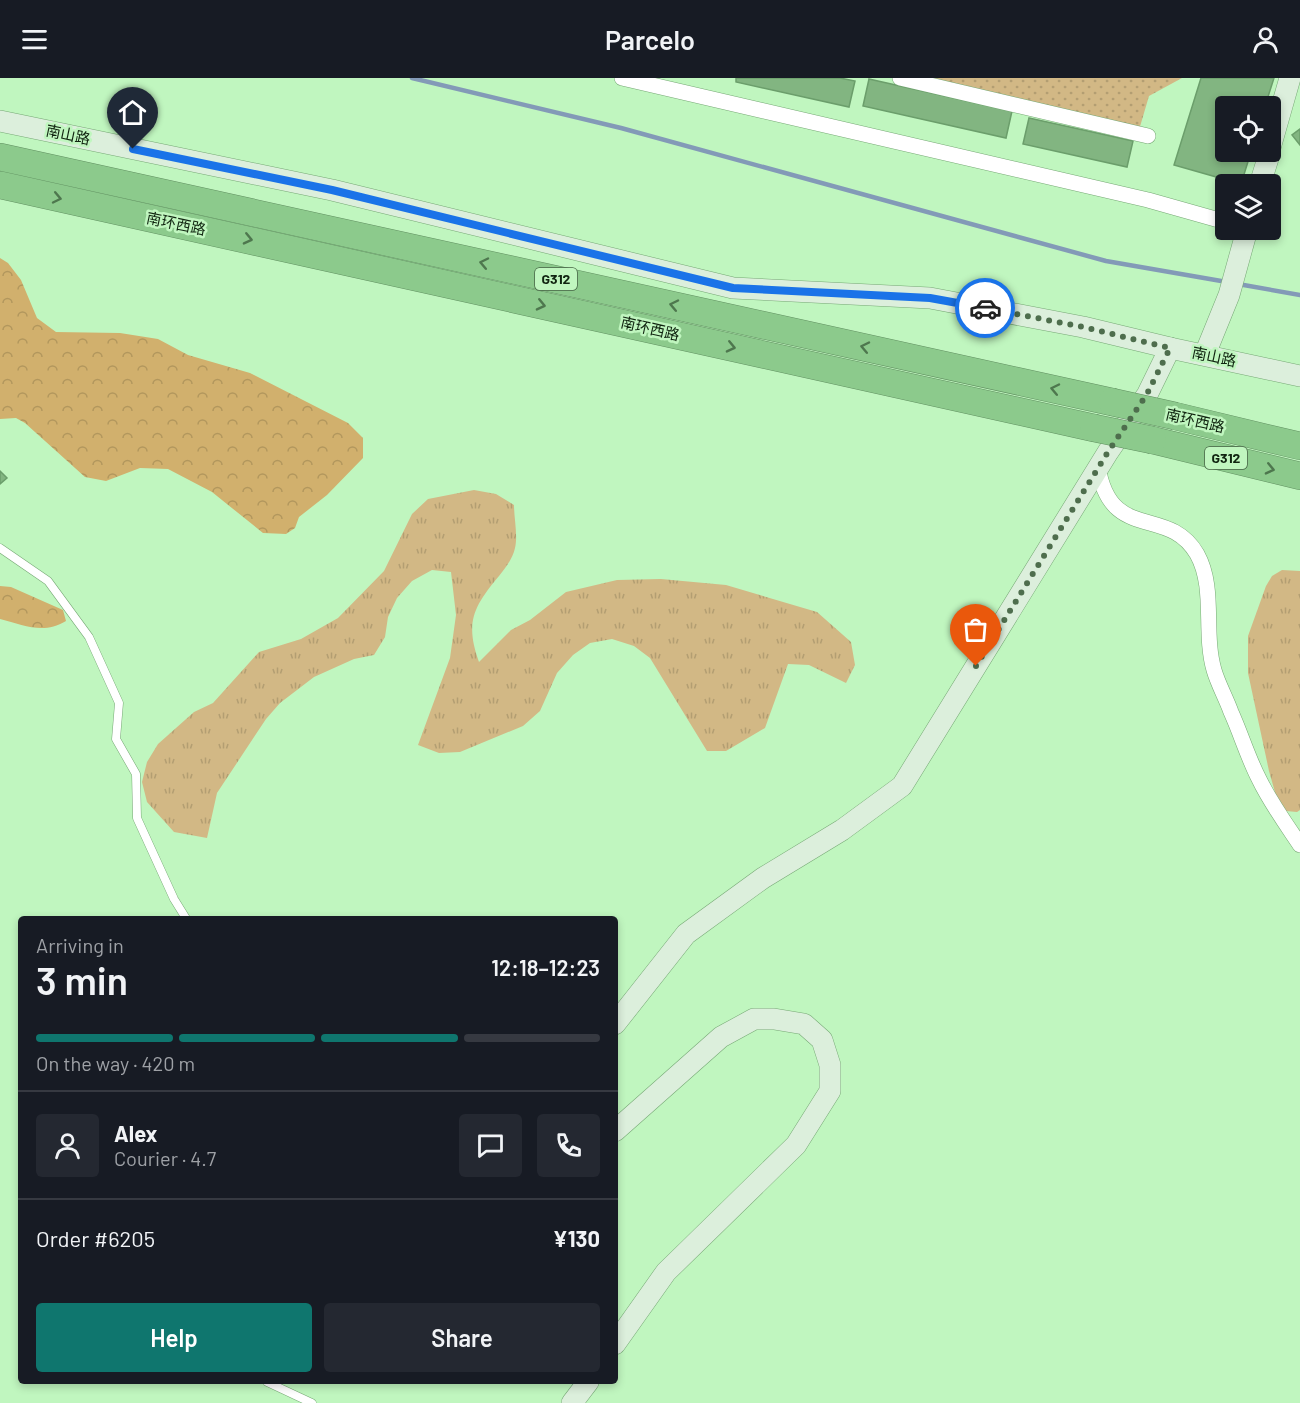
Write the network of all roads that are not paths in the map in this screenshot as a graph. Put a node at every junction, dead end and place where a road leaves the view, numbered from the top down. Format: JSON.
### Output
{"nodes":[{"id":1,"x":622,"y":78,"type":"edge"},
{"id":2,"x":900,"y":78,"type":"edge"},
{"id":3,"x":1290,"y":78,"type":"edge"},
{"id":4,"x":1281,"y":110,"type":"edge"},
{"id":5,"x":0,"y":121,"type":"edge"},
{"id":6,"x":1148,"y":136,"type":"dead end"},
{"id":7,"x":0,"y":157,"type":"edge"},
{"id":8,"x":1,"y":187,"type":"edge"},
{"id":9,"x":1215,"y":219,"type":"edge"},
{"id":10,"x":1245,"y":240,"type":"edge"},
{"id":11,"x":1170,"y":348,"type":"junction"},
{"id":12,"x":1205,"y":354,"type":"junction"},
{"id":13,"x":1300,"y":376,"type":"edge"},
{"id":14,"x":1300,"y":446,"type":"edge"},
{"id":15,"x":1098,"y":467,"type":"junction"},
{"id":16,"x":1300,"y":476,"type":"edge"},
{"id":17,"x":0,"y":548,"type":"edge"},
{"id":18,"x":1300,"y":845,"type":"edge"},
{"id":19,"x":185,"y":916,"type":"edge"},
{"id":20,"x":618,"y":1020,"type":"edge"},
{"id":21,"x":618,"y":1128,"type":"edge"},
{"id":22,"x":618,"y":1340,"type":"edge"},
{"id":23,"x":271,"y":1384,"type":"edge"},
{"id":24,"x":586,"y":1384,"type":"edge"},
{"id":25,"x":312,"y":1403,"type":"edge"},
{"id":26,"x":572,"y":1403,"type":"edge"}],
"edges":[{"from":1,"to":9,"type":"street"},
{"from":2,"to":6,"type":"street"},
{"from":3,"to":4,"type":"street"},
{"from":5,"to":11,"type":"street","name":"南山路"},
{"from":14,"to":7,"type":"highway","name":"南环西路","number":"G312","one_way":true,"bridge":true},
{"from":8,"to":16,"type":"highway","name":"南环西路","number":"G312","one_way":true,"bridge":true},
{"from":10,"to":12,"type":"street"},
{"from":11,"to":12,"type":"street","name":"南山路"},
{"from":11,"to":15,"type":"street"},
{"from":12,"to":13,"type":"street","name":"南山路"},
{"from":15,"to":18,"type":"street"},
{"from":15,"to":20,"type":"street"},
{"from":17,"to":19,"type":"lane"},
{"from":21,"to":22,"type":"street"},
{"from":23,"to":25,"type":"lane"},
{"from":24,"to":26,"type":"street"}]}
